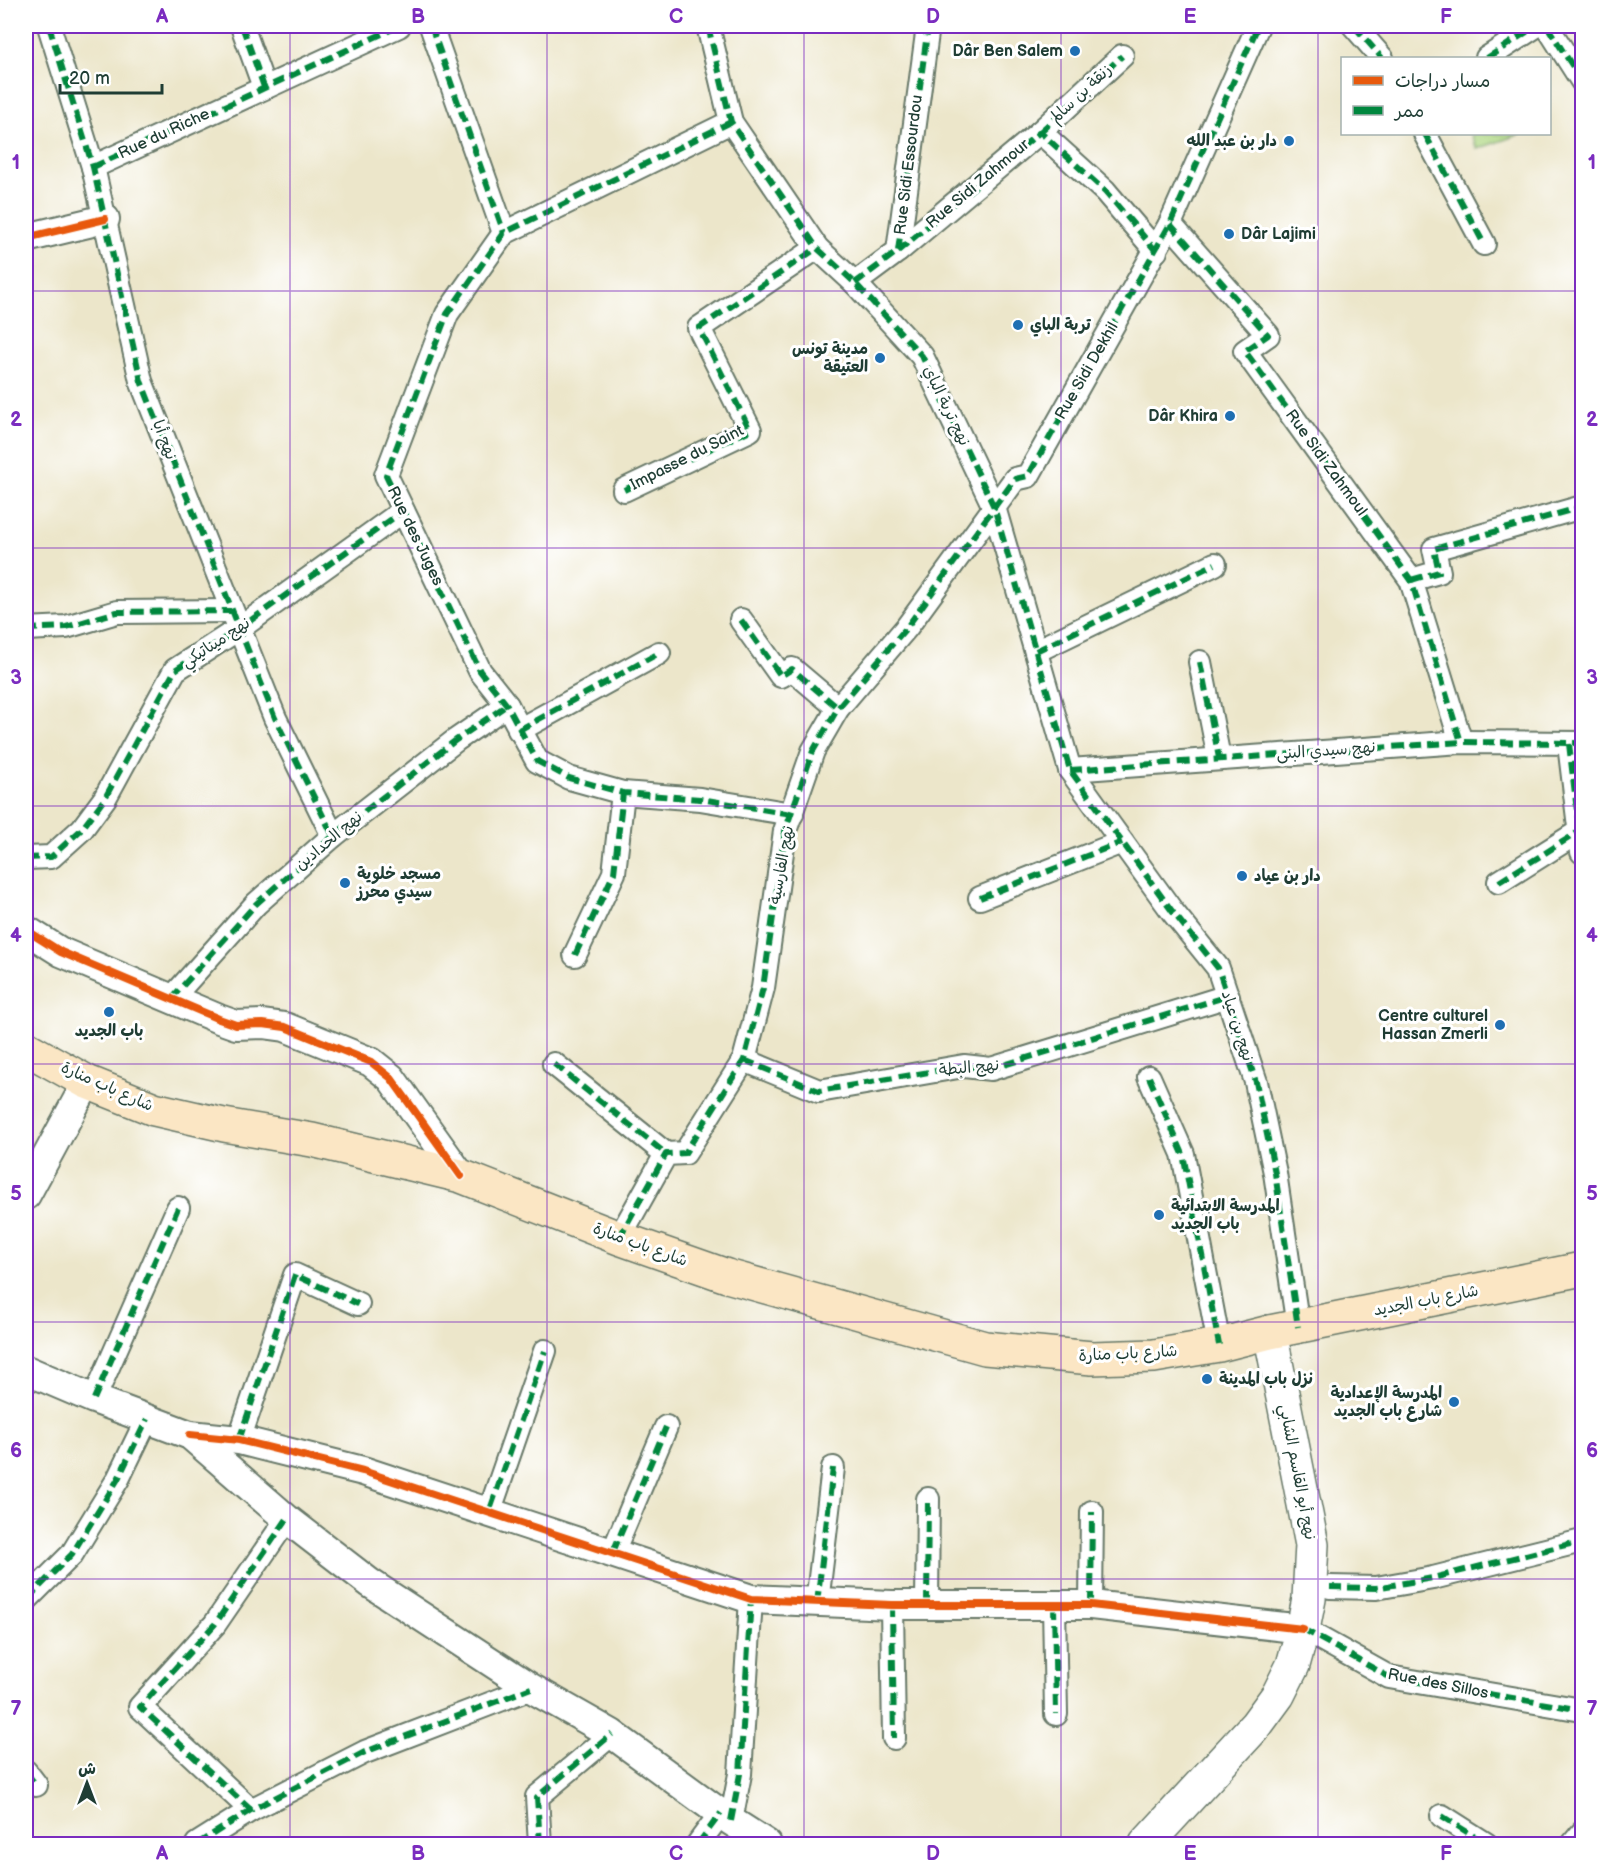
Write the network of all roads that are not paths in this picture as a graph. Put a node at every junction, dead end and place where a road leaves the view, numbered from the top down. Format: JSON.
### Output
{"nodes":[{"id":1,"x":49,"y":26,"type":"edge"},
{"id":2,"x":242,"y":26,"type":"edge"},
{"id":3,"x":399,"y":26,"type":"edge"},
{"id":4,"x":431,"y":26,"type":"edge"},
{"id":5,"x":708,"y":26,"type":"edge"},
{"id":6,"x":927,"y":26,"type":"edge"},
{"id":7,"x":1258,"y":26,"type":"edge"},
{"id":8,"x":1354,"y":26,"type":"edge"},
{"id":9,"x":1536,"y":26,"type":"edge"},
{"id":10,"x":1547,"y":26,"type":"edge"},
{"id":11,"x":1122,"y":56,"type":"dead end"},
{"id":12,"x":1381,"y":57,"type":"edge"},
{"id":13,"x":1489,"y":57,"type":"edge"},
{"id":14,"x":1582,"y":81,"type":"edge"},
{"id":15,"x":264,"y":87,"type":"junction"},
{"id":16,"x":731,"y":122,"type":"junction"},
{"id":17,"x":1040,"y":132,"type":"junction"},
{"id":18,"x":1426,"y":135,"type":"edge"},
{"id":19,"x":93,"y":166,"type":"junction"},
{"id":20,"x":105,"y":219,"type":"junction"},
{"id":21,"x":1170,"y":224,"type":"junction"},
{"id":22,"x":504,"y":233,"type":"junction"},
{"id":23,"x":26,"y":238,"type":"edge"},
{"id":24,"x":1484,"y":244,"type":"dead end"},
{"id":25,"x":818,"y":248,"type":"junction"},
{"id":26,"x":898,"y":251,"type":"junction"},
{"id":27,"x":1155,"y":251,"type":"junction"},
{"id":28,"x":855,"y":283,"type":"junction"},
{"id":29,"x":624,"y":490,"type":"dead end"},
{"id":30,"x":994,"y":507,"type":"junction"},
{"id":31,"x":1582,"y":507,"type":"edge"},
{"id":32,"x":403,"y":511,"type":"junction"},
{"id":33,"x":1215,"y":564,"type":"dead end"},
{"id":34,"x":1411,"y":580,"type":"junction"},
{"id":35,"x":236,"y":620,"type":"junction"},
{"id":36,"x":741,"y":620,"type":"dead end"},
{"id":37,"x":26,"y":629,"type":"edge"},
{"id":38,"x":1036,"y":651,"type":"junction"},
{"id":39,"x":659,"y":653,"type":"dead end"},
{"id":40,"x":1200,"y":662,"type":"dead end"},
{"id":41,"x":507,"y":705,"type":"junction"},
{"id":42,"x":838,"y":708,"type":"junction"},
{"id":43,"x":519,"y":730,"type":"junction"},
{"id":44,"x":1461,"y":742,"type":"junction"},
{"id":45,"x":1576,"y":743,"type":"edge"},
{"id":46,"x":1219,"y":758,"type":"junction"},
{"id":47,"x":1070,"y":770,"type":"junction"},
{"id":48,"x":624,"y":793,"type":"junction"},
{"id":49,"x":792,"y":814,"type":"junction"},
{"id":50,"x":333,"y":836,"type":"junction"},
{"id":51,"x":1122,"y":842,"type":"junction"},
{"id":52,"x":1581,"y":842,"type":"edge"},
{"id":53,"x":26,"y":858,"type":"edge"},
{"id":54,"x":1499,"y":882,"type":"dead end"},
{"id":55,"x":980,"y":898,"type":"dead end"},
{"id":56,"x":26,"y":930,"type":"edge"},
{"id":57,"x":575,"y":955,"type":"dead end"},
{"id":58,"x":1228,"y":996,"type":"junction"},
{"id":59,"x":171,"y":999,"type":"junction"},
{"id":60,"x":26,"y":1048,"type":"edge"},
{"id":61,"x":744,"y":1060,"type":"junction"},
{"id":62,"x":554,"y":1064,"type":"dead end"},
{"id":63,"x":1149,"y":1077,"type":"dead end"},
{"id":64,"x":87,"y":1082,"type":"junction"},
{"id":65,"x":666,"y":1154,"type":"junction"},
{"id":66,"x":461,"y":1176,"type":"junction"},
{"id":67,"x":26,"y":1195,"type":"edge"},
{"id":68,"x":178,"y":1208,"type":"dead end"},
{"id":69,"x":619,"y":1238,"type":"junction"},
{"id":70,"x":1582,"y":1269,"type":"edge"},
{"id":71,"x":358,"y":1304,"type":"dead end"},
{"id":72,"x":1284,"y":1330,"type":"junction"},
{"id":73,"x":1219,"y":1346,"type":"junction"},
{"id":74,"x":545,"y":1351,"type":"dead end"},
{"id":75,"x":26,"y":1370,"type":"edge"},
{"id":76,"x":94,"y":1399,"type":"junction"},
{"id":77,"x":147,"y":1419,"type":"junction"},
{"id":78,"x":666,"y":1427,"type":"dead end"},
{"id":79,"x":190,"y":1435,"type":"junction"},
{"id":80,"x":239,"y":1440,"type":"junction"},
{"id":81,"x":833,"y":1468,"type":"dead end"},
{"id":82,"x":928,"y":1498,"type":"dead end"},
{"id":83,"x":491,"y":1507,"type":"dead end"},
{"id":84,"x":1092,"y":1512,"type":"dead end"},
{"id":85,"x":287,"y":1520,"type":"junction"},
{"id":86,"x":1582,"y":1541,"type":"edge"},
{"id":87,"x":613,"y":1552,"type":"junction"},
{"id":88,"x":1330,"y":1587,"type":"dead end"},
{"id":89,"x":27,"y":1599,"type":"dead end"},
{"id":90,"x":751,"y":1599,"type":"junction"},
{"id":91,"x":818,"y":1603,"type":"junction"},
{"id":92,"x":892,"y":1605,"type":"junction"},
{"id":93,"x":927,"y":1605,"type":"junction"},
{"id":94,"x":1054,"y":1605,"type":"junction"},
{"id":95,"x":1091,"y":1605,"type":"junction"},
{"id":96,"x":1303,"y":1629,"type":"junction"},
{"id":97,"x":531,"y":1688,"type":"junction"},
{"id":98,"x":1582,"y":1710,"type":"edge"},
{"id":99,"x":1056,"y":1714,"type":"dead end"},
{"id":100,"x":612,"y":1734,"type":"junction"},
{"id":101,"x":894,"y":1738,"type":"dead end"},
{"id":102,"x":251,"y":1810,"type":"junction"},
{"id":103,"x":1442,"y":1816,"type":"dead end"},
{"id":104,"x":726,"y":1817,"type":"junction"},
{"id":105,"x":1582,"y":1833,"type":"edge"},
{"id":106,"x":196,"y":1845,"type":"edge"},
{"id":107,"x":540,"y":1845,"type":"edge"},
{"id":108,"x":698,"y":1845,"type":"edge"},
{"id":109,"x":767,"y":1845,"type":"edge"},
{"id":110,"x":1146,"y":1845,"type":"edge"},
{"id":111,"x":1485,"y":1845,"type":"edge"},
{"id":112,"x":1573,"y":1845,"type":"edge"}],
"edges":[{"from":1,"to":19,"type":"street","name":"نهج أبا"},
{"from":2,"to":15,"type":"street"},
{"from":3,"to":15,"type":"street","name":"Rue du Riche"},
{"from":4,"to":22,"type":"street"},
{"from":5,"to":16,"type":"street","name":"نهج تربة الباي"},
{"from":6,"to":26,"type":"street","name":"Rue Sidi Essourdou"},
{"from":7,"to":21,"type":"street","name":"Rue Sidi Dekhil"},
{"from":8,"to":12,"type":"street"},
{"from":9,"to":13,"type":"street"},
{"from":10,"to":14,"type":"street"},
{"from":11,"to":17,"type":"street","name":"زنقة بن سالم"},
{"from":15,"to":19,"type":"street","name":"Rue du Riche"},
{"from":16,"to":22,"type":"street","name":"Rue des Juges"},
{"from":16,"to":25,"type":"street","name":"نهج تربة الباي"},
{"from":17,"to":26,"type":"street","name":"Rue Sidi Zahmour"},
{"from":17,"to":27,"type":"street","name":"Rue Sidi Zahmour"},
{"from":18,"to":24,"type":"street"},
{"from":19,"to":20,"type":"street","name":"نهج أبا"},
{"from":20,"to":23,"type":"street"},
{"from":20,"to":35,"type":"street","name":"نهج أبا"},
{"from":21,"to":27,"type":"street","name":"Rue Sidi Dekhil"},
{"from":21,"to":34,"type":"street","name":"Rue Sidi Zahmoul"},
{"from":22,"to":32,"type":"street","name":"Rue des Juges"},
{"from":25,"to":28,"type":"street","name":"نهج تربة الباي"},
{"from":25,"to":29,"type":"street","name":"Impasse du Saint"},
{"from":26,"to":28,"type":"street","name":"Rue Sidi Essourdou"},
{"from":27,"to":30,"type":"street","name":"Rue Sidi Dekhil"},
{"from":28,"to":30,"type":"street","name":"نهج تربة الباي"},
{"from":30,"to":38,"type":"street","name":"نهج تربة الباي"},
{"from":30,"to":42,"type":"street","name":"نهج الفارسية"},
{"from":31,"to":34,"type":"street"},
{"from":32,"to":35,"type":"street","name":"نهج ميناتيكي"},
{"from":32,"to":41,"type":"street","name":"Rue des Juges"},
{"from":33,"to":38,"type":"street"},
{"from":34,"to":44,"type":"street","name":"Rue Sidi Zahmoul"},
{"from":35,"to":37,"type":"street"},
{"from":35,"to":50,"type":"street","name":"نهج أبا"},
{"from":35,"to":53,"type":"street","name":"نهج ميناتيكي"},
{"from":36,"to":42,"type":"street"},
{"from":38,"to":47,"type":"street","name":"نهج تربة الباي"},
{"from":39,"to":43,"type":"street"},
{"from":40,"to":46,"type":"street"},
{"from":41,"to":43,"type":"street","name":"Rue des Juges"},
{"from":41,"to":50,"type":"street","name":"نهج الحدادين"},
{"from":42,"to":49,"type":"street","name":"نهج الفارسية"},
{"from":43,"to":48,"type":"street","name":"Rue des Juges"},
{"from":44,"to":45,"type":"street","name":"نهج سيدي البنى"},
{"from":44,"to":46,"type":"street","name":"نهج سيدي البنى"},
{"from":45,"to":52,"type":"street"},
{"from":46,"to":47,"type":"street","name":"نهج سيدي البنى"},
{"from":47,"to":51,"type":"street","name":"نهج بن عياد"},
{"from":48,"to":49,"type":"street","name":"Rue des Juges"},
{"from":48,"to":57,"type":"street"},
{"from":49,"to":61,"type":"street","name":"نهج الفارسية"},
{"from":50,"to":59,"type":"street","name":"نهج الحدادين"},
{"from":51,"to":55,"type":"street"},
{"from":51,"to":58,"type":"street","name":"نهج بن عياد"},
{"from":52,"to":54,"type":"street"},
{"from":56,"to":59,"type":"street"},
{"from":58,"to":61,"type":"street","name":"نهج البطة"},
{"from":58,"to":72,"type":"street","name":"نهج بن عياد"},
{"from":59,"to":66,"type":"street"},
{"from":60,"to":64,"type":"main road","name":"شارع باب منارة"},
{"from":61,"to":65,"type":"street","name":"نهج الفارسية"},
{"from":62,"to":65,"type":"street"},
{"from":63,"to":73,"type":"street"},
{"from":64,"to":66,"type":"main road","name":"شارع باب منارة"},
{"from":64,"to":67,"type":"street"},
{"from":65,"to":69,"type":"street"},
{"from":66,"to":69,"type":"main road","name":"شارع باب منارة"},
{"from":68,"to":76,"type":"street"},
{"from":69,"to":73,"type":"main road","name":"شارع باب منارة"},
{"from":70,"to":72,"type":"main road","name":"شارع باب الجديد"},
{"from":71,"to":80,"type":"street"},
{"from":72,"to":73,"type":"main road","name":"شارع باب منارة"},
{"from":72,"to":96,"type":"street","name":"نهج أبو القاسم الشابي"},
{"from":74,"to":83,"type":"street"},
{"from":75,"to":76,"type":"street"},
{"from":76,"to":77,"type":"street"},
{"from":77,"to":79,"type":"street"},
{"from":77,"to":89,"type":"street"},
{"from":78,"to":87,"type":"street"},
{"from":79,"to":80,"type":"street"},
{"from":79,"to":85,"type":"street"},
{"from":80,"to":87,"type":"street"},
{"from":81,"to":91,"type":"street"},
{"from":82,"to":93,"type":"street"},
{"from":84,"to":95,"type":"street"},
{"from":85,"to":97,"type":"street"},
{"from":85,"to":102,"type":"street"},
{"from":86,"to":88,"type":"street"},
{"from":87,"to":90,"type":"street"},
{"from":90,"to":91,"type":"street"},
{"from":90,"to":104,"type":"street"},
{"from":91,"to":92,"type":"street"},
{"from":92,"to":93,"type":"street"},
{"from":92,"to":101,"type":"street"},
{"from":93,"to":94,"type":"street"},
{"from":94,"to":95,"type":"street"},
{"from":94,"to":99,"type":"street"},
{"from":95,"to":96,"type":"street"},
{"from":96,"to":98,"type":"street","name":"Rue des Sillos"},
{"from":96,"to":110,"type":"street","name":"نهج أبو القاسم الشابي"},
{"from":97,"to":100,"type":"street"},
{"from":97,"to":102,"type":"street"},
{"from":100,"to":104,"type":"street"},
{"from":100,"to":107,"type":"street"},
{"from":102,"to":106,"type":"street"},
{"from":103,"to":111,"type":"street"},
{"from":104,"to":108,"type":"street"},
{"from":104,"to":109,"type":"street"},
{"from":105,"to":112,"type":"street"}]}
